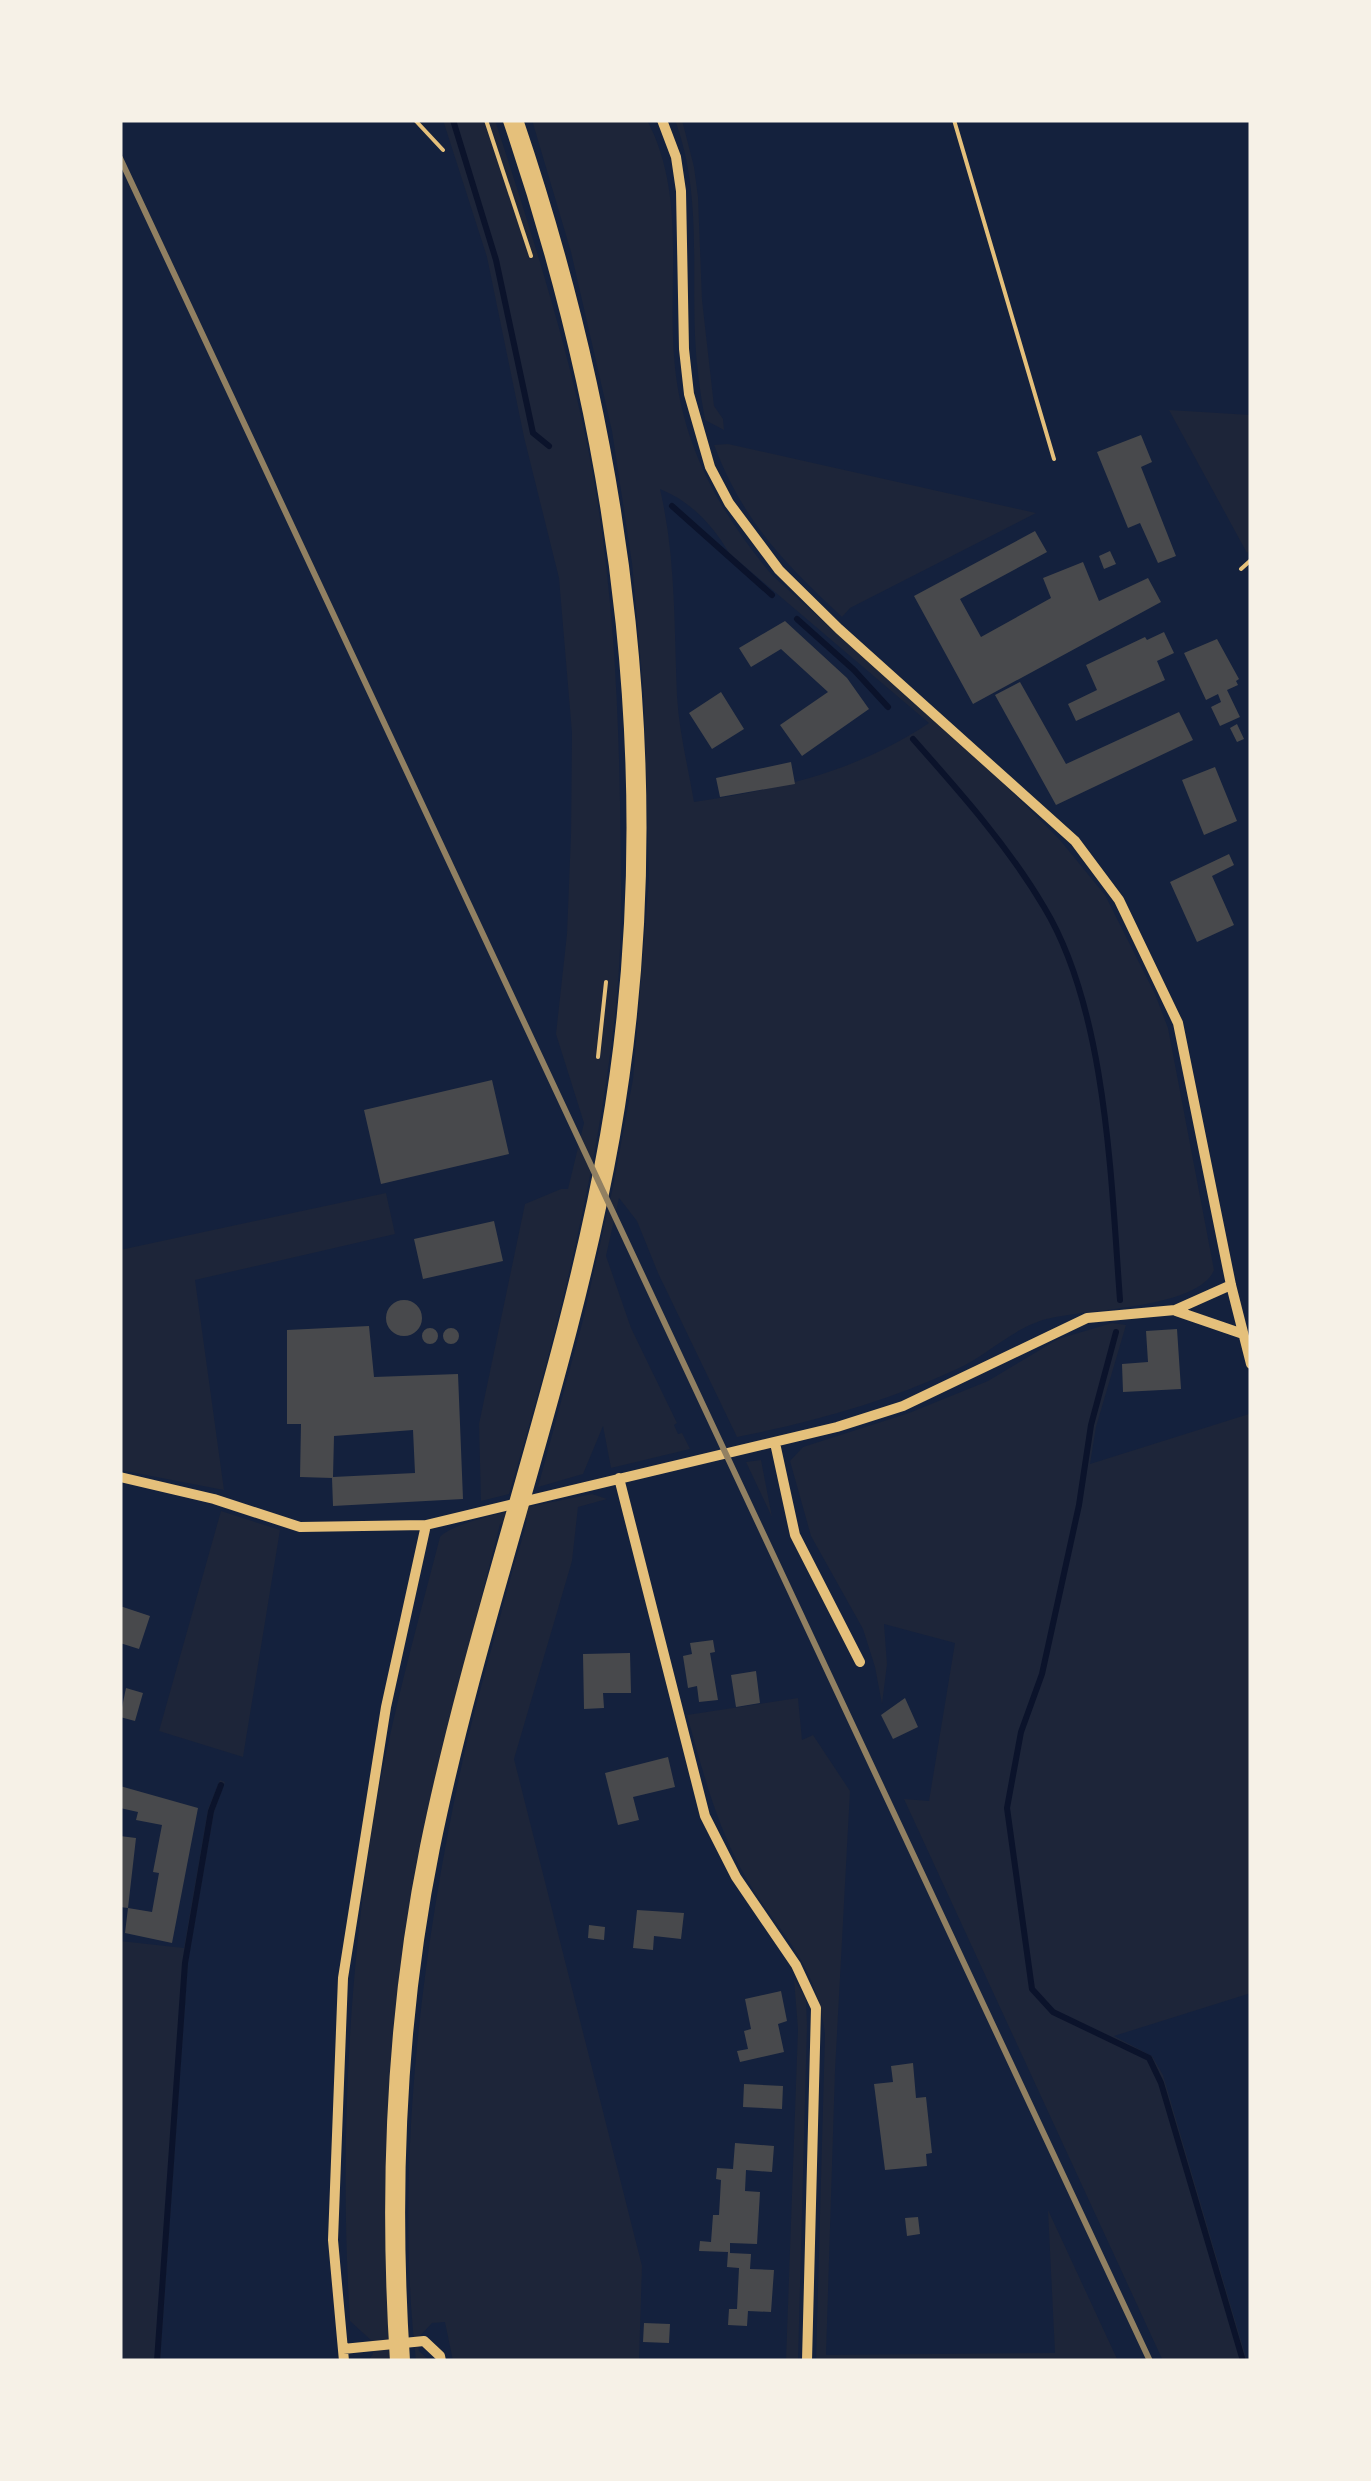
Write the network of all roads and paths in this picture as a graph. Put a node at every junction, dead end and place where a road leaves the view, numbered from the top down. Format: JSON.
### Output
{"nodes":[{"id":1,"x":415,"y":120,"type":"edge"},
{"id":2,"x":486,"y":120,"type":"edge"},
{"id":3,"x":513,"y":120,"type":"edge"},
{"id":4,"x":662,"y":120,"type":"edge"},
{"id":5,"x":954,"y":120,"type":"edge"},
{"id":6,"x":443,"y":150,"type":"dead end"},
{"id":7,"x":534,"y":266,"type":"dead end"},
{"id":8,"x":1054,"y":459,"type":"dead end"},
{"id":9,"x":1251,"y":560,"type":"edge"},
{"id":10,"x":1242,"y":569,"type":"dead end"},
{"id":11,"x":607,"y":974,"type":"dead end"},
{"id":12,"x":596,"y":1070,"type":"dead end"},
{"id":13,"x":1231,"y":1285,"type":"junction"},
{"id":14,"x":1175,"y":1310,"type":"junction"},
{"id":15,"x":1243,"y":1334,"type":"junction"},
{"id":16,"x":1251,"y":1364,"type":"edge"},
{"id":17,"x":775,"y":1443,"type":"junction"},
{"id":18,"x":120,"y":1477,"type":"edge"},
{"id":19,"x":620,"y":1478,"type":"junction"},
{"id":20,"x":426,"y":1525,"type":"junction"},
{"id":21,"x":860,"y":1662,"type":"dead end"},
{"id":22,"x":343,"y":2355,"type":"edge"},
{"id":23,"x":400,"y":2361,"type":"edge"},
{"id":24,"x":440,"y":2361,"type":"edge"},
{"id":25,"x":807,"y":2361,"type":"edge"}],
"edges":[{"from":1,"to":6,"type":"path"},
{"from":2,"to":7,"type":"path"},
{"from":3,"to":23,"type":"main road"},
{"from":4,"to":13,"type":"street"},
{"from":5,"to":8,"type":"path"},
{"from":9,"to":10,"type":"path"},
{"from":11,"to":12,"type":"path"},
{"from":13,"to":14,"type":"street"},
{"from":13,"to":15,"type":"street"},
{"from":14,"to":15,"type":"street"},
{"from":14,"to":17,"type":"street"},
{"from":15,"to":16,"type":"street"},
{"from":17,"to":19,"type":"street"},
{"from":17,"to":21,"type":"street"},
{"from":18,"to":20,"type":"street"},
{"from":19,"to":20,"type":"street"},
{"from":19,"to":25,"type":"street"},
{"from":20,"to":22,"type":"street"},
{"from":22,"to":24,"type":"street"}]}
